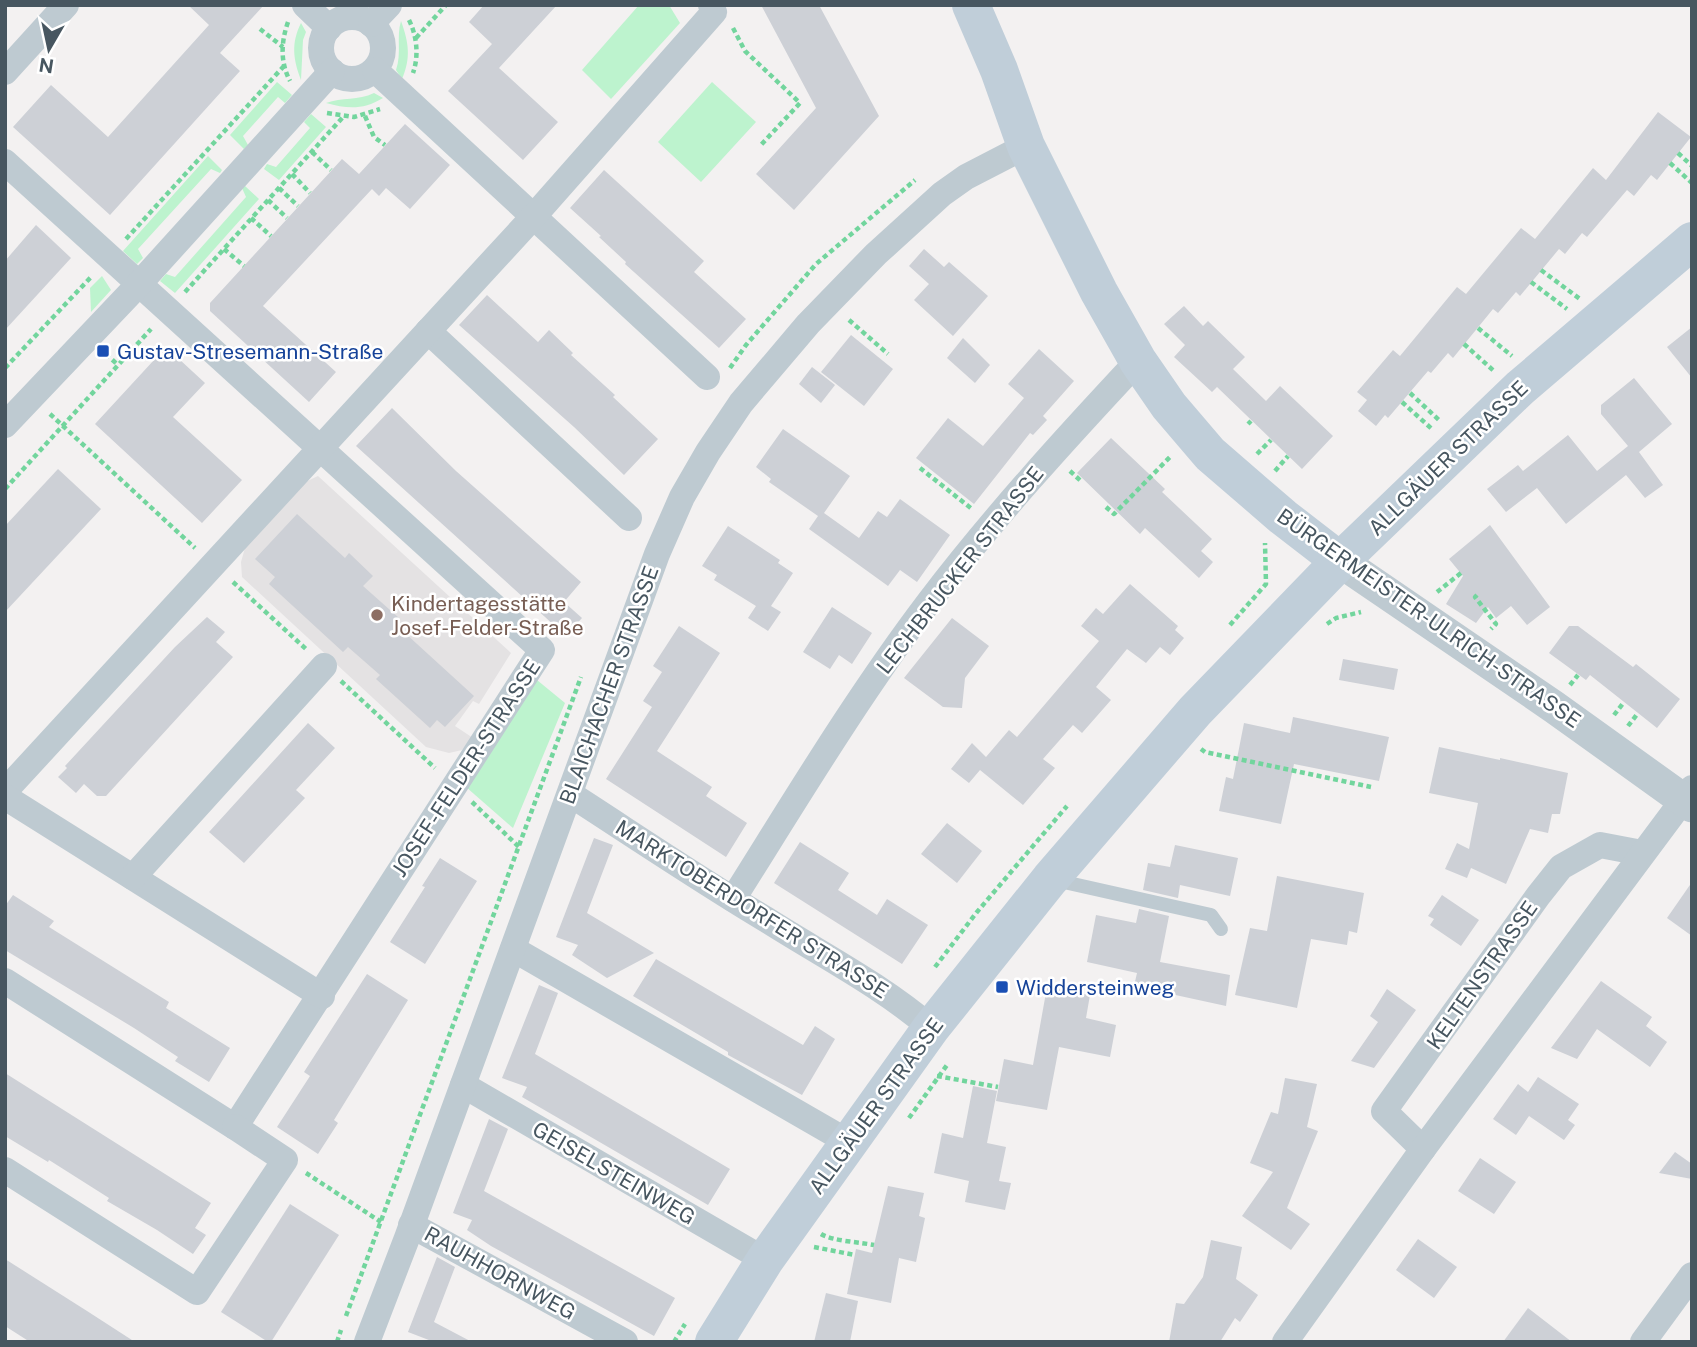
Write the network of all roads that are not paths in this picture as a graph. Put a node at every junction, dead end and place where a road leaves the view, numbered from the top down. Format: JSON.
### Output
{"nodes":[{"id":1,"x":66,"y":5,"type":"edge"},
{"id":2,"x":305,"y":5,"type":"edge"},
{"id":3,"x":971,"y":5,"type":"edge"},
{"id":4,"x":720,"y":14,"type":"edge"},
{"id":5,"x":381,"y":15,"type":"edge"},
{"id":6,"x":330,"y":28,"type":"junction"},
{"id":7,"x":375,"y":70,"type":"junction"},
{"id":8,"x":332,"y":71,"type":"junction"},
{"id":9,"x":5,"y":72,"type":"edge"},
{"id":10,"x":1026,"y":146,"type":"junction"},
{"id":11,"x":5,"y":162,"type":"edge"},
{"id":12,"x":534,"y":216,"type":"junction"},
{"id":13,"x":1692,"y":241,"type":"edge"},
{"id":14,"x":139,"y":284,"type":"junction"},
{"id":15,"x":428,"y":331,"type":"junction"},
{"id":16,"x":1138,"y":361,"type":"junction"},
{"id":17,"x":707,"y":377,"type":"dead end"},
{"id":18,"x":5,"y":425,"type":"edge"},
{"id":19,"x":322,"y":448,"type":"junction"},
{"id":20,"x":629,"y":518,"type":"dead end"},
{"id":21,"x":1340,"y":561,"type":"junction"},
{"id":22,"x":324,"y":666,"type":"dead end"},
{"id":23,"x":5,"y":794,"type":"edge"},
{"id":24,"x":570,"y":794,"type":"junction"},
{"id":25,"x":1689,"y":798,"type":"edge"},
{"id":26,"x":1642,"y":853,"type":"junction"},
{"id":27,"x":133,"y":877,"type":"junction"},
{"id":28,"x":1050,"y":878,"type":"junction"},
{"id":29,"x":733,"y":900,"type":"junction"},
{"id":30,"x":1221,"y":929,"type":"dead end"},
{"id":31,"x":513,"y":949,"type":"junction"},
{"id":32,"x":5,"y":981,"type":"edge"},
{"id":33,"x":322,"y":996,"type":"junction"},
{"id":34,"x":931,"y":1028,"type":"junction"},
{"id":35,"x":463,"y":1085,"type":"junction"},
{"id":36,"x":235,"y":1128,"type":"junction"},
{"id":37,"x":850,"y":1143,"type":"junction"},
{"id":38,"x":1423,"y":1149,"type":"junction"},
{"id":39,"x":5,"y":1170,"type":"edge"},
{"id":40,"x":411,"y":1225,"type":"junction"},
{"id":41,"x":782,"y":1236,"type":"junction"},
{"id":42,"x":1692,"y":1275,"type":"edge"},
{"id":43,"x":367,"y":1342,"type":"edge"},
{"id":44,"x":625,"y":1342,"type":"edge"},
{"id":45,"x":714,"y":1342,"type":"edge"},
{"id":46,"x":1285,"y":1342,"type":"edge"},
{"id":47,"x":1643,"y":1342,"type":"edge"}],
"edges":[{"from":1,"to":9,"type":"street"},
{"from":2,"to":6,"type":"street"},
{"from":3,"to":10,"type":"main road","name":"BÜRGERMEISTER-ULRICH-STRASSE"},
{"from":4,"to":12,"type":"street"},
{"from":5,"to":6,"type":"street"},
{"from":5,"to":7,"type":"street"},
{"from":6,"to":8,"type":"street"},
{"from":7,"to":8,"type":"street"},
{"from":7,"to":12,"type":"street"},
{"from":8,"to":14,"type":"street"},
{"from":10,"to":16,"type":"main road","name":"BÜRGERMEISTER-ULRICH-STRASSE"},
{"from":10,"to":24,"type":"street","name":"BLAICHACHER STRASSE"},
{"from":11,"to":14,"type":"street"},
{"from":12,"to":15,"type":"street"},
{"from":12,"to":17,"type":"street"},
{"from":13,"to":21,"type":"main road","name":"ALLGÄUER STRASSE"},
{"from":14,"to":18,"type":"street"},
{"from":14,"to":19,"type":"street","name":"JOSEF-FELDER-STRASSE"},
{"from":15,"to":19,"type":"street"},
{"from":15,"to":20,"type":"street"},
{"from":16,"to":21,"type":"main road","name":"BÜRGERMEISTER-ULRICH-STRASSE"},
{"from":16,"to":29,"type":"street","name":"LECHBRUCKER STRASSE"},
{"from":19,"to":23,"type":"street"},
{"from":19,"to":33,"type":"street","name":"JOSEF-FELDER-STRASSE"},
{"from":21,"to":25,"type":"street","name":"BÜRGERMEISTER-ULRICH-STRASSE"},
{"from":21,"to":28,"type":"main road","name":"ALLGÄUER STRASSE"},
{"from":22,"to":27,"type":"street"},
{"from":23,"to":27,"type":"street"},
{"from":24,"to":29,"type":"street","name":"MARKTOBERDORFER STRASSE"},
{"from":24,"to":31,"type":"street","name":"BLAICHACHER STRASSE"},
{"from":25,"to":26,"type":"street"},
{"from":26,"to":38,"type":"street"},
{"from":26,"to":38,"type":"street","name":"KELTENSTRASSE"},
{"from":27,"to":33,"type":"street"},
{"from":28,"to":30,"type":"lane"},
{"from":28,"to":34,"type":"main road","name":"ALLGÄUER STRASSE"},
{"from":29,"to":34,"type":"street","name":"MARKTOBERDORFER STRASSE"},
{"from":31,"to":35,"type":"street","name":"BLAICHACHER STRASSE"},
{"from":31,"to":37,"type":"street"},
{"from":32,"to":36,"type":"street"},
{"from":33,"to":36,"type":"street","name":"JOSEF-FELDER-STRASSE"},
{"from":34,"to":37,"type":"main road","name":"ALLGÄUER STRASSE"},
{"from":35,"to":40,"type":"street","name":"BLAICHACHER STRASSE"},
{"from":35,"to":41,"type":"street","name":"GEISELSTEINWEG"},
{"from":36,"to":39,"type":"street"},
{"from":37,"to":41,"type":"main road","name":"ALLGÄUER STRASSE"},
{"from":38,"to":46,"type":"street"},
{"from":40,"to":43,"type":"street","name":"BLAICHACHER STRASSE"},
{"from":40,"to":44,"type":"street","name":"RAUHHORNWEG"},
{"from":41,"to":45,"type":"main road","name":"ALLGÄUER STRASSE"},
{"from":42,"to":47,"type":"street"}]}
